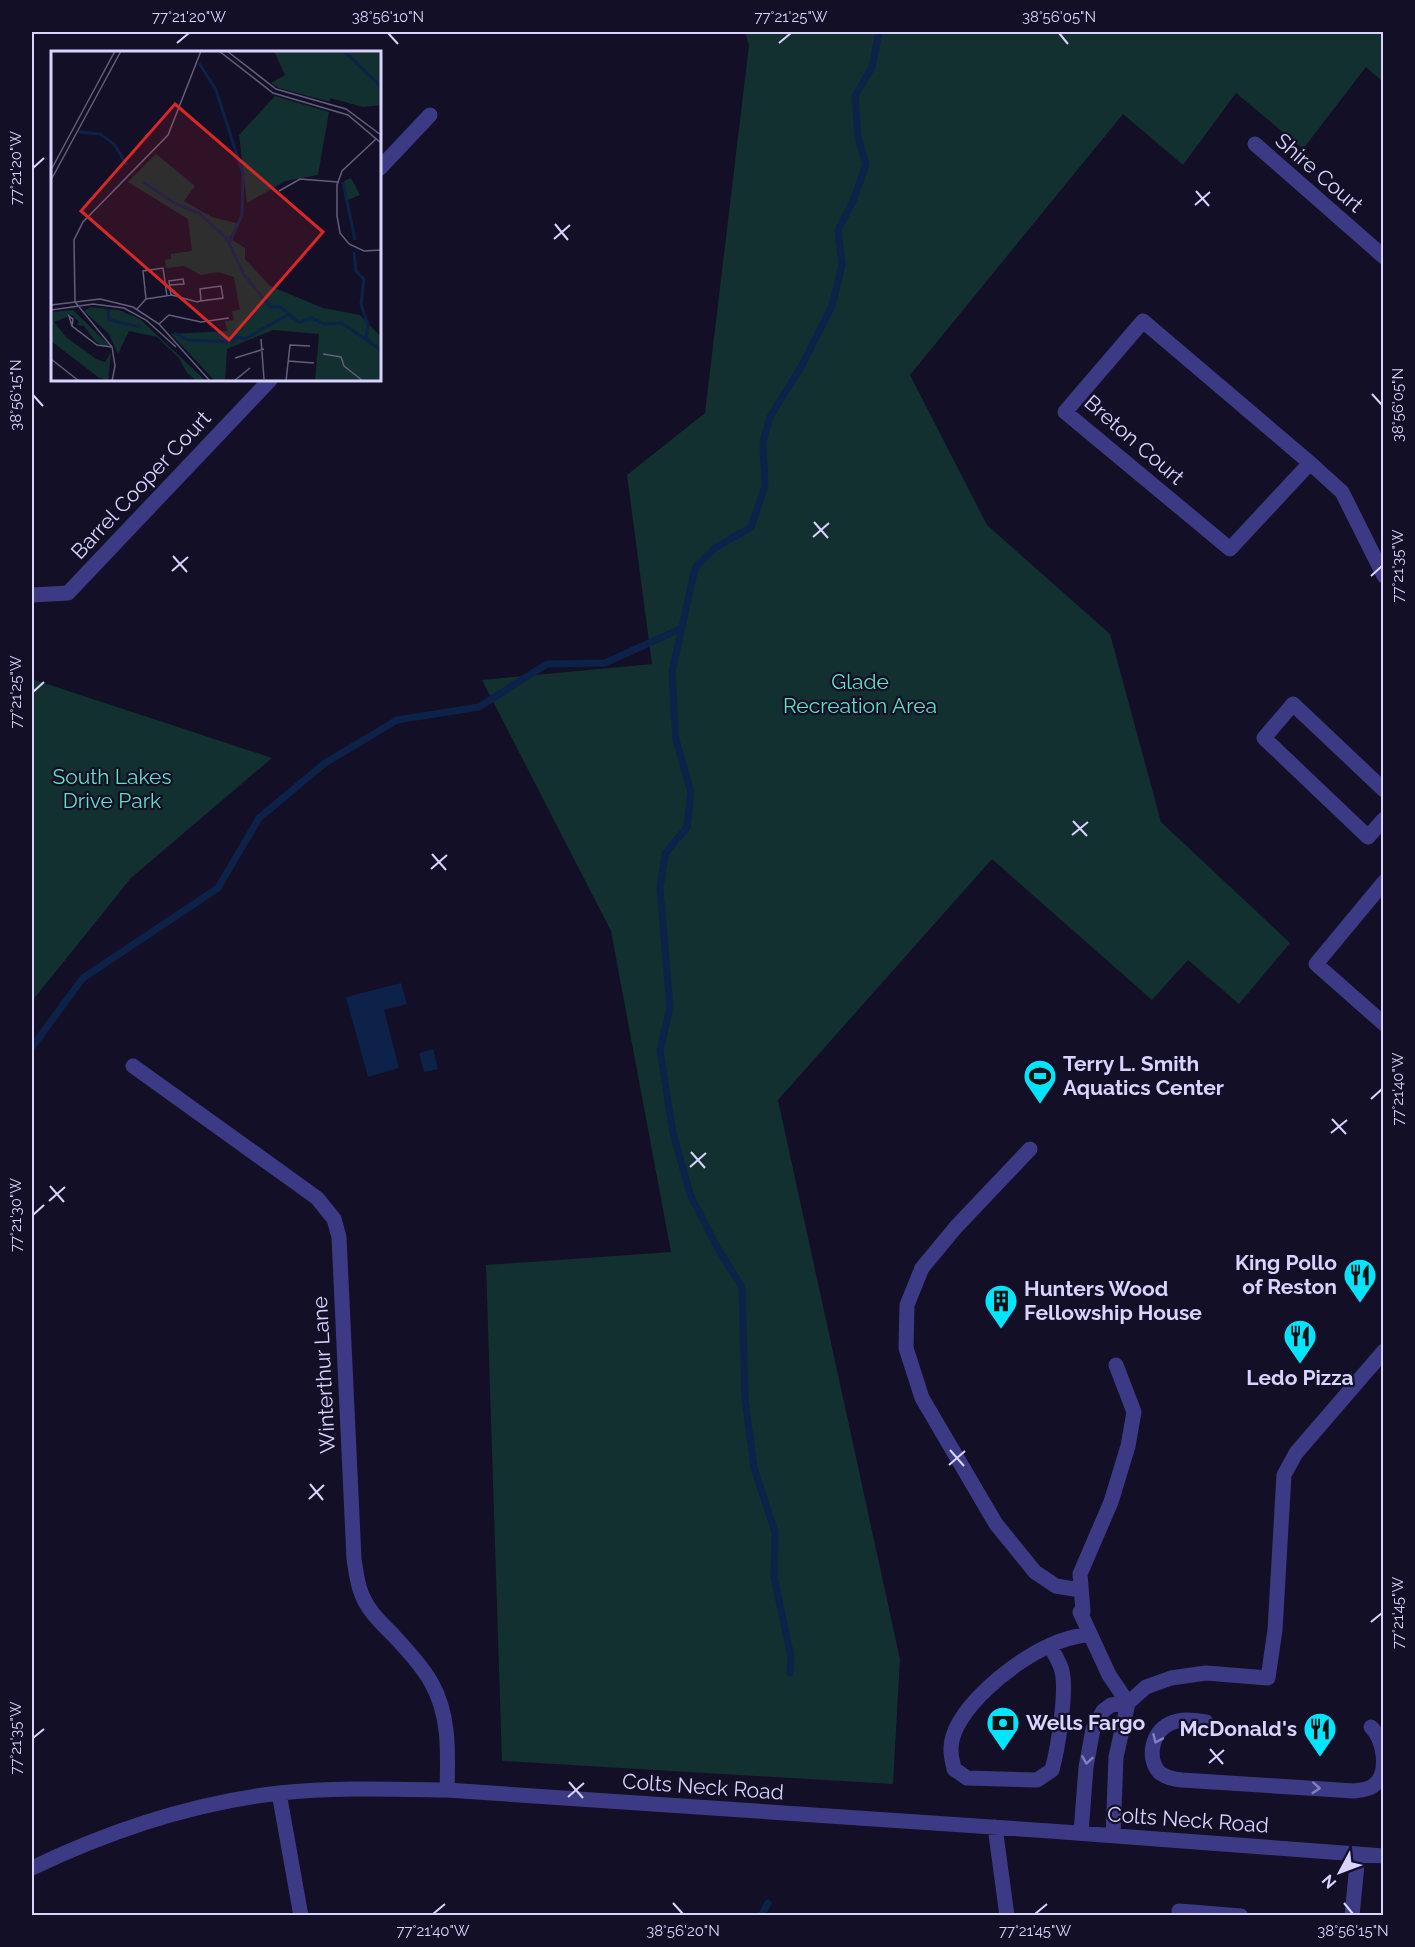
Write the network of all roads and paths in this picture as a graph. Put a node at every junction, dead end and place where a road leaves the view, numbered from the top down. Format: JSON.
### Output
{"nodes":[{"id":1,"x":430,"y":115,"type":"dead end"},
{"id":2,"x":1255,"y":144,"type":"dead end"},
{"id":3,"x":381,"y":167,"type":"edge"},
{"id":4,"x":1383,"y":257,"type":"edge"},
{"id":5,"x":269,"y":381,"type":"edge"},
{"id":6,"x":1310,"y":463,"type":"junction"},
{"id":7,"x":1383,"y":576,"type":"edge"},
{"id":8,"x":32,"y":595,"type":"edge"},
{"id":9,"x":1383,"y":790,"type":"edge"},
{"id":10,"x":1383,"y":819,"type":"edge"},
{"id":11,"x":1383,"y":882,"type":"edge"},
{"id":12,"x":1383,"y":1024,"type":"edge"},
{"id":13,"x":133,"y":1066,"type":"dead end"},
{"id":14,"x":1030,"y":1149,"type":"dead end"},
{"id":15,"x":1383,"y":1351,"type":"edge"},
{"id":16,"x":1116,"y":1365,"type":"dead end"},
{"id":17,"x":1080,"y":1590,"type":"junction"},
{"id":18,"x":1090,"y":1634,"type":"junction"},
{"id":19,"x":1050,"y":1645,"type":"junction"},
{"id":20,"x":1128,"y":1703,"type":"junction"},
{"id":21,"x":1206,"y":1722,"type":"dead end"},
{"id":22,"x":1371,"y":1727,"type":"dead end"},
{"id":23,"x":447,"y":1790,"type":"junction"},
{"id":24,"x":279,"y":1793,"type":"junction"},
{"id":25,"x":995,"y":1827,"type":"junction"},
{"id":26,"x":1081,"y":1833,"type":"junction"},
{"id":27,"x":1113,"y":1836,"type":"junction"},
{"id":28,"x":1358,"y":1854,"type":"junction"},
{"id":29,"x":1383,"y":1856,"type":"edge"},
{"id":30,"x":32,"y":1868,"type":"edge"},
{"id":31,"x":301,"y":1916,"type":"edge"},
{"id":32,"x":1007,"y":1916,"type":"edge"},
{"id":33,"x":1180,"y":1916,"type":"edge"},
{"id":34,"x":1241,"y":1916,"type":"edge"},
{"id":35,"x":1352,"y":1916,"type":"edge"}],
"edges":[{"from":1,"to":3,"type":"street"},
{"from":2,"to":4,"type":"street","name":"Shire Court"},
{"from":5,"to":8,"type":"street","name":"Barrel Cooper Court"},
{"from":6,"to":6,"type":"street","name":"Breton Court"},
{"from":6,"to":7,"type":"street","name":"Breton Court"},
{"from":9,"to":10,"type":"street"},
{"from":11,"to":12,"type":"street"},
{"from":13,"to":23,"type":"street","name":"Winterthur Lane"},
{"from":14,"to":17,"type":"street"},
{"from":15,"to":20,"type":"street"},
{"from":16,"to":17,"type":"street"},
{"from":17,"to":18,"type":"street"},
{"from":18,"to":19,"type":"street"},
{"from":18,"to":20,"type":"street"},
{"from":19,"to":19,"type":"street"},
{"from":20,"to":26,"type":"street","one_way":true},
{"from":20,"to":27,"type":"street"},
{"from":21,"to":22,"type":"street","one_way":true},
{"from":23,"to":24,"type":"street","name":"Colts Neck Road"},
{"from":23,"to":25,"type":"street","name":"Colts Neck Road"},
{"from":24,"to":30,"type":"street","name":"Colts Neck Road"},
{"from":24,"to":31,"type":"street"},
{"from":25,"to":26,"type":"street","name":"Colts Neck Road"},
{"from":25,"to":32,"type":"street"},
{"from":26,"to":27,"type":"street","name":"Colts Neck Road"},
{"from":27,"to":28,"type":"street","name":"Colts Neck Road"},
{"from":28,"to":29,"type":"street","name":"Colts Neck Road"},
{"from":28,"to":35,"type":"street"},
{"from":33,"to":34,"type":"street"}]}
